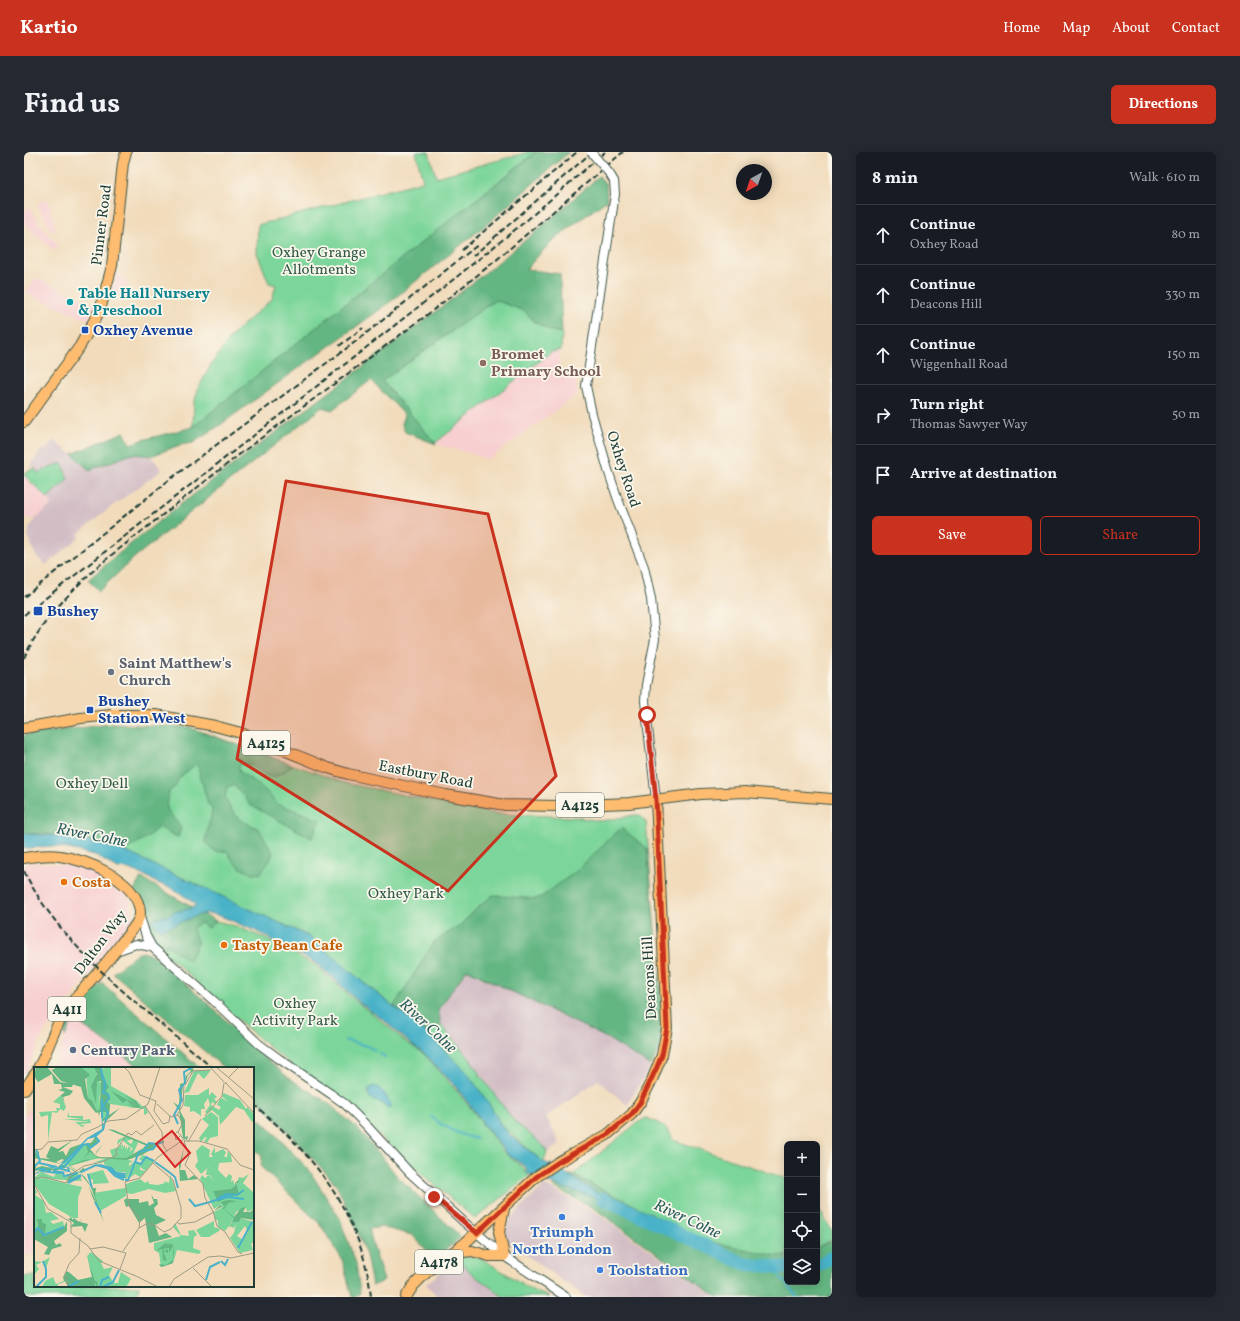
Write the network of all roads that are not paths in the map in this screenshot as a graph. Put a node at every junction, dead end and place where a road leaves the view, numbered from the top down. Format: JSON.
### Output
{"nodes":[{"id":1,"x":126,"y":152,"type":"edge"},
{"id":2,"x":591,"y":152,"type":"edge"},
{"id":3,"x":24,"y":422,"type":"edge"},
{"id":4,"x":24,"y":728,"type":"edge"},
{"id":5,"x":832,"y":799,"type":"edge"},
{"id":6,"x":656,"y":800,"type":"junction"},
{"id":7,"x":24,"y":858,"type":"edge"},
{"id":8,"x":140,"y":916,"type":"junction"},
{"id":9,"x":152,"y":947,"type":"junction"},
{"id":10,"x":116,"y":951,"type":"junction"},
{"id":11,"x":38,"y":1067,"type":"edge"},
{"id":12,"x":34,"y":1075,"type":"edge"},
{"id":13,"x":24,"y":1090,"type":"edge"},
{"id":14,"x":504,"y":1209,"type":"junction"},
{"id":15,"x":477,"y":1233,"type":"junction"},
{"id":16,"x":454,"y":1253,"type":"junction"},
{"id":17,"x":504,"y":1256,"type":"junction"},
{"id":18,"x":406,"y":1297,"type":"edge"},
{"id":19,"x":566,"y":1297,"type":"edge"}],
"edges":[{"from":1,"to":3,"type":"main road","name":"Pinner Road"},
{"from":2,"to":6,"type":"street","name":"Oxhey Road","bridge":true},
{"from":4,"to":6,"type":"main road","name":"Eastbury Road","number":"A4125"},
{"from":5,"to":6,"type":"main road","name":"Eastbury Road","number":"A4125"},
{"from":6,"to":14,"type":"main road","name":"Deacons Hill","number":"A4178"},
{"from":7,"to":8,"type":"main road","name":"Dalton Way"},
{"from":8,"to":9,"type":"street"},
{"from":8,"to":10,"type":"main road","name":"Dalton Way","number":"A411"},
{"from":9,"to":10,"type":"street"},
{"from":9,"to":15,"type":"street"},
{"from":10,"to":11,"type":"main road","name":"Dalton Way","number":"A411"},
{"from":12,"to":13,"type":"main road"},
{"from":14,"to":15,"type":"main road","number":"A4178"},
{"from":14,"to":17,"type":"main road"},
{"from":15,"to":16,"type":"main road","number":"A4178"},
{"from":15,"to":17,"type":"street"},
{"from":16,"to":17,"type":"main road"},
{"from":16,"to":18,"type":"main road","number":"A4178"},
{"from":17,"to":19,"type":"street"}]}
